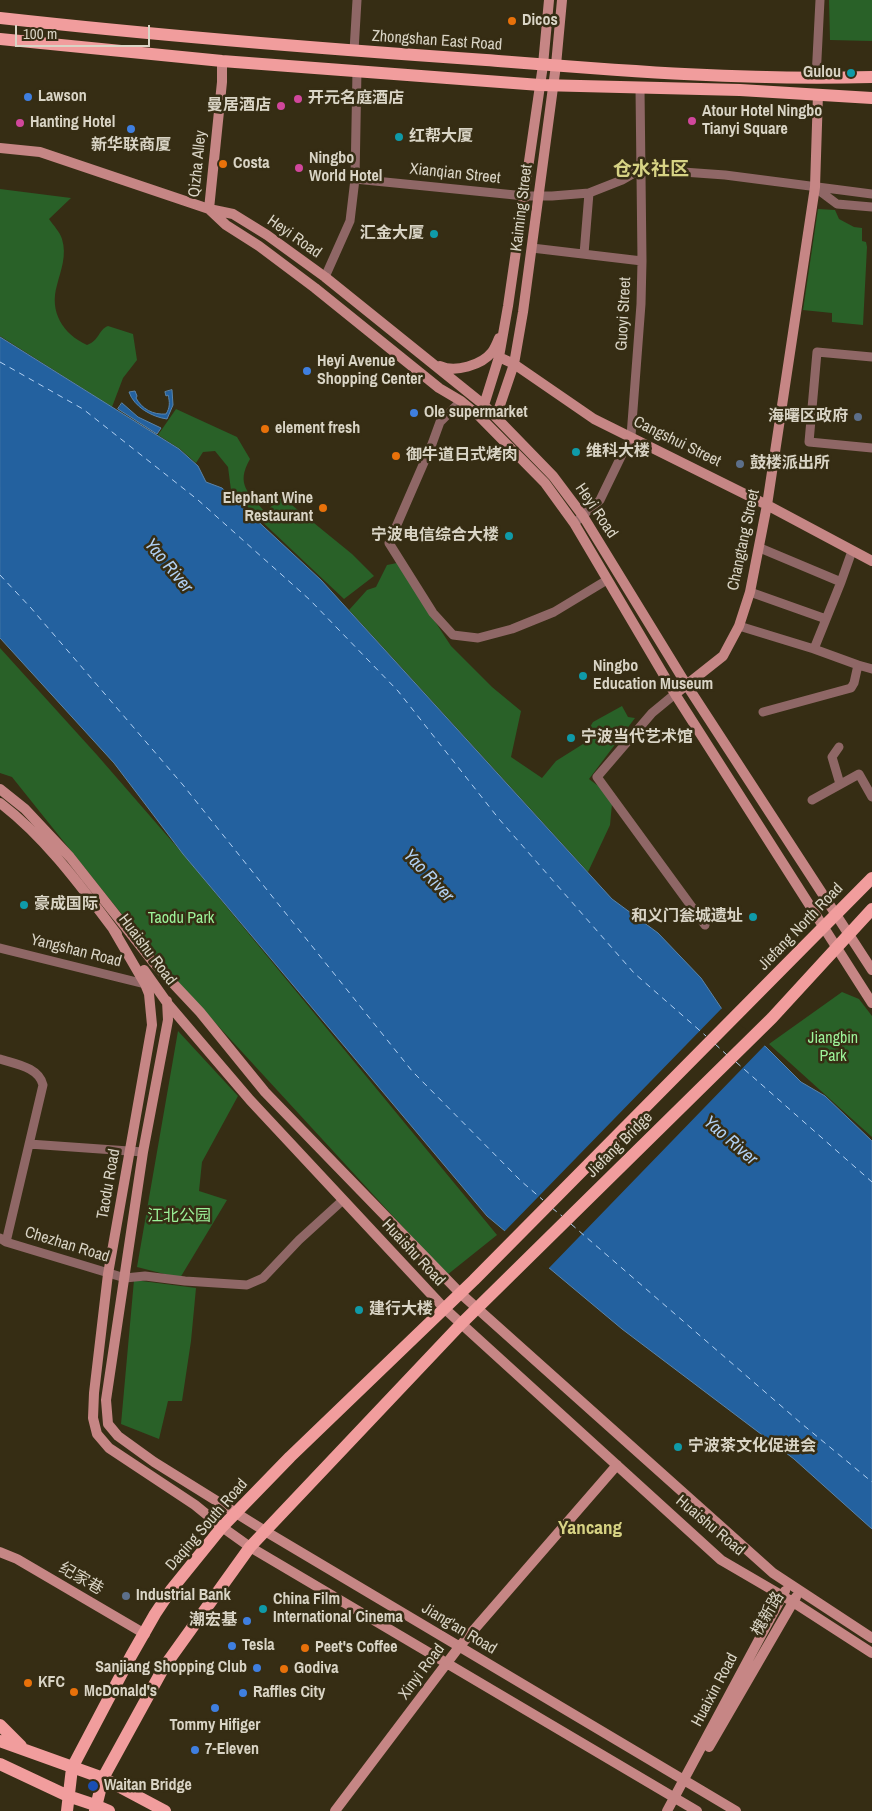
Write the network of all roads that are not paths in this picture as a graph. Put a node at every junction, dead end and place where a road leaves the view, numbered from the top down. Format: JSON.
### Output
{"nodes":[{"id":1,"x":357,"y":0,"type":"edge"},
{"id":2,"x":549,"y":0,"type":"edge"},
{"id":3,"x":562,"y":0,"type":"edge"},
{"id":4,"x":820,"y":0,"type":"edge"},
{"id":5,"x":0,"y":18,"type":"edge"},
{"id":6,"x":0,"y":39,"type":"edge"},
{"id":7,"x":354,"y":51,"type":"junction"},
{"id":8,"x":222,"y":61,"type":"junction"},
{"id":9,"x":543,"y":64,"type":"junction"},
{"id":10,"x":556,"y":65,"type":"junction"},
{"id":11,"x":358,"y":70,"type":"junction"},
{"id":12,"x":872,"y":77,"type":"edge"},
{"id":13,"x":816,"y":78,"type":"junction"},
{"id":14,"x":547,"y":85,"type":"junction"},
{"id":15,"x":640,"y":88,"type":"junction"},
{"id":16,"x":818,"y":94,"type":"junction"},
{"id":17,"x":872,"y":98,"type":"edge"},
{"id":18,"x":0,"y":148,"type":"edge"},
{"id":19,"x":641,"y":169,"type":"junction"},
{"id":20,"x":355,"y":179,"type":"junction"},
{"id":21,"x":815,"y":187,"type":"junction"},
{"id":22,"x":589,"y":193,"type":"junction"},
{"id":23,"x":872,"y":194,"type":"edge"},
{"id":24,"x":525,"y":196,"type":"junction"},
{"id":25,"x":539,"y":197,"type":"junction"},
{"id":26,"x":872,"y":207,"type":"edge"},
{"id":27,"x":209,"y":209,"type":"junction"},
{"id":28,"x":532,"y":248,"type":"junction"},
{"id":29,"x":584,"y":254,"type":"junction"},
{"id":30,"x":642,"y":261,"type":"junction"},
{"id":31,"x":325,"y":277,"type":"junction"},
{"id":32,"x":504,"y":328,"type":"junction"},
{"id":33,"x":499,"y":357,"type":"junction"},
{"id":34,"x":872,"y":357,"type":"edge"},
{"id":35,"x":432,"y":362,"type":"junction"},
{"id":36,"x":514,"y":364,"type":"junction"},
{"id":37,"x":461,"y":401,"type":"junction"},
{"id":38,"x":484,"y":405,"type":"junction"},
{"id":39,"x":496,"y":417,"type":"junction"},
{"id":40,"x":631,"y":436,"type":"junction"},
{"id":41,"x":872,"y":448,"type":"edge"},
{"id":42,"x":768,"y":505,"type":"junction"},
{"id":43,"x":582,"y":516,"type":"junction"},
{"id":44,"x":574,"y":523,"type":"junction"},
{"id":45,"x":760,"y":548,"type":"junction"},
{"id":46,"x":852,"y":552,"type":"junction"},
{"id":47,"x":872,"y":561,"type":"edge"},
{"id":48,"x":607,"y":580,"type":"junction"},
{"id":49,"x":841,"y":582,"type":"junction"},
{"id":50,"x":750,"y":592,"type":"junction"},
{"id":51,"x":826,"y":619,"type":"junction"},
{"id":52,"x":739,"y":626,"type":"junction"},
{"id":53,"x":814,"y":648,"type":"junction"},
{"id":54,"x":858,"y":665,"type":"junction"},
{"id":55,"x":872,"y":669,"type":"edge"},
{"id":56,"x":686,"y":684,"type":"junction"},
{"id":57,"x":675,"y":694,"type":"junction"},
{"id":58,"x":763,"y":712,"type":"dead end"},
{"id":59,"x":839,"y":747,"type":"dead end"},
{"id":60,"x":840,"y":784,"type":"junction"},
{"id":61,"x":0,"y":789,"type":"edge"},
{"id":62,"x":872,"y":796,"type":"edge"},
{"id":63,"x":812,"y":800,"type":"dead end"},
{"id":64,"x":0,"y":803,"type":"edge"},
{"id":65,"x":872,"y":878,"type":"edge"},
{"id":66,"x":872,"y":909,"type":"edge"},
{"id":67,"x":837,"y":914,"type":"junction"},
{"id":68,"x":705,"y":925,"type":"dead end"},
{"id":69,"x":824,"y":927,"type":"junction"},
{"id":70,"x":113,"y":929,"type":"junction"},
{"id":71,"x":850,"y":934,"type":"junction"},
{"id":72,"x":0,"y":948,"type":"edge"},
{"id":73,"x":837,"y":948,"type":"junction"},
{"id":74,"x":153,"y":962,"type":"junction"},
{"id":75,"x":872,"y":970,"type":"edge"},
{"id":76,"x":146,"y":984,"type":"junction"},
{"id":77,"x":752,"y":1000,"type":"joint"},
{"id":78,"x":168,"y":1004,"type":"junction"},
{"id":79,"x":872,"y":1004,"type":"edge"},
{"id":80,"x":0,"y":1059,"type":"edge"},
{"id":81,"x":29,"y":1144,"type":"junction"},
{"id":82,"x":130,"y":1152,"type":"junction"},
{"id":83,"x":143,"y":1152,"type":"junction"},
{"id":84,"x":343,"y":1200,"type":"junction"},
{"id":85,"x":3,"y":1240,"type":"edge"},
{"id":86,"x":108,"y":1274,"type":"junction"},
{"id":87,"x":126,"y":1278,"type":"junction"},
{"id":88,"x":460,"y":1293,"type":"junction"},
{"id":89,"x":444,"y":1308,"type":"junction"},
{"id":90,"x":477,"y":1308,"type":"junction"},
{"id":91,"x":462,"y":1324,"type":"junction"},
{"id":92,"x":118,"y":1436,"type":"joint"},
{"id":93,"x":617,"y":1465,"type":"junction"},
{"id":94,"x":238,"y":1512,"type":"junction"},
{"id":95,"x":222,"y":1528,"type":"junction"},
{"id":96,"x":265,"y":1531,"type":"junction"},
{"id":97,"x":250,"y":1547,"type":"junction"},
{"id":98,"x":0,"y":1552,"type":"edge"},
{"id":99,"x":789,"y":1583,"type":"junction"},
{"id":100,"x":799,"y":1590,"type":"junction"},
{"id":101,"x":783,"y":1596,"type":"junction"},
{"id":102,"x":793,"y":1602,"type":"junction"},
{"id":103,"x":145,"y":1634,"type":"junction"},
{"id":104,"x":872,"y":1638,"type":"edge"},
{"id":105,"x":459,"y":1647,"type":"junction"},
{"id":106,"x":872,"y":1653,"type":"edge"},
{"id":107,"x":447,"y":1663,"type":"junction"},
{"id":108,"x":0,"y":1725,"type":"edge"},
{"id":109,"x":0,"y":1740,"type":"edge"},
{"id":110,"x":27,"y":1751,"type":"junction"},
{"id":111,"x":0,"y":1765,"type":"edge"},
{"id":112,"x":72,"y":1768,"type":"junction"},
{"id":113,"x":103,"y":1778,"type":"junction"},
{"id":114,"x":686,"y":1781,"type":"junction"},
{"id":115,"x":68,"y":1796,"type":"junction"},
{"id":116,"x":677,"y":1799,"type":"junction"},
{"id":117,"x":95,"y":1808,"type":"edge"},
{"id":118,"x":67,"y":1811,"type":"edge"},
{"id":119,"x":108,"y":1811,"type":"edge"},
{"id":120,"x":165,"y":1811,"type":"edge"},
{"id":121,"x":335,"y":1811,"type":"edge"},
{"id":122,"x":667,"y":1811,"type":"edge"},
{"id":123,"x":674,"y":1811,"type":"edge"},
{"id":124,"x":697,"y":1811,"type":"edge"},
{"id":125,"x":736,"y":1811,"type":"edge"}],
"edges":[{"from":1,"to":7,"type":"street"},
{"from":2,"to":9,"type":"street"},
{"from":3,"to":10,"type":"street","name":"Kaiming Street"},
{"from":4,"to":13,"type":"street"},
{"from":5,"to":7,"type":"main road","name":"Zhongshan East Road"},
{"from":6,"to":8,"type":"main road"},
{"from":7,"to":9,"type":"main road","name":"Zhongshan East Road"},
{"from":8,"to":11,"type":"main road"},
{"from":8,"to":27,"type":"street","name":"Qizha Alley"},
{"from":9,"to":10,"type":"main road","name":"Zhongshan East Road"},
{"from":9,"to":14,"type":"street"},
{"from":10,"to":13,"type":"main road","name":"Zhongshan East Road"},
{"from":10,"to":14,"type":"street","name":"Kaiming Street"},
{"from":11,"to":14,"type":"main road"},
{"from":11,"to":20,"type":"street"},
{"from":12,"to":13,"type":"main road","name":"Zhongshan East Road"},
{"from":14,"to":15,"type":"main road"},
{"from":14,"to":24,"type":"street","name":"Kaiming Street"},
{"from":14,"to":25,"type":"street","name":"Kaiming Street"},
{"from":15,"to":16,"type":"main road"},
{"from":15,"to":19,"type":"street","name":"Guoyi Street"},
{"from":16,"to":17,"type":"main road"},
{"from":16,"to":21,"type":"street","name":"Changtang Street"},
{"from":18,"to":27,"type":"street","name":"Heyi Road"},
{"from":19,"to":21,"type":"street"},
{"from":19,"to":22,"type":"street","name":"Xianqian Street"},
{"from":19,"to":30,"type":"street","name":"Guoyi Street"},
{"from":20,"to":24,"type":"street","name":"Xianqian Street"},
{"from":20,"to":31,"type":"street"},
{"from":21,"to":23,"type":"street"},
{"from":21,"to":26,"type":"street"},
{"from":21,"to":42,"type":"street","name":"Changtang Street"},
{"from":22,"to":25,"type":"street","name":"Xianqian Street"},
{"from":22,"to":29,"type":"street"},
{"from":24,"to":25,"type":"street","name":"Xianqian Street"},
{"from":24,"to":32,"type":"street","name":"Kaiming Street"},
{"from":25,"to":28,"type":"street","name":"Kaiming Street"},
{"from":27,"to":31,"type":"street","name":"Heyi Road"},
{"from":27,"to":37,"type":"street","name":"Heyi Road"},
{"from":28,"to":29,"type":"street"},
{"from":28,"to":36,"type":"street","name":"Kaiming Street"},
{"from":29,"to":30,"type":"street"},
{"from":30,"to":40,"type":"street","name":"Guoyi Street"},
{"from":31,"to":35,"type":"street","name":"Heyi Road"},
{"from":32,"to":33,"type":"street","name":"Kaiming Street"},
{"from":32,"to":35,"type":"street"},
{"from":33,"to":36,"type":"street","name":"Cangshui Street"},
{"from":33,"to":38,"type":"street","name":"Kaiming Street"},
{"from":34,"to":41,"type":"street"},
{"from":35,"to":38,"type":"street","name":"Heyi Road"},
{"from":36,"to":39,"type":"street","name":"Kaiming Street"},
{"from":36,"to":40,"type":"street","name":"Cangshui Street"},
{"from":37,"to":44,"type":"street","name":"Heyi Road"},
{"from":37,"to":48,"type":"street"},
{"from":38,"to":39,"type":"street","name":"Heyi Road"},
{"from":39,"to":43,"type":"street","name":"Heyi Road"},
{"from":40,"to":42,"type":"street","name":"Cangshui Street"},
{"from":40,"to":43,"type":"street","name":"Guoyi Street"},
{"from":42,"to":45,"type":"street","name":"Changtang Street"},
{"from":42,"to":46,"type":"street","name":"Cangshui Street"},
{"from":43,"to":44,"type":"street","name":"Guoyi Street"},
{"from":43,"to":56,"type":"street","name":"Heyi Road"},
{"from":44,"to":48,"type":"street","name":"Heyi Road"},
{"from":45,"to":49,"type":"street"},
{"from":45,"to":50,"type":"street","name":"Changtang Street"},
{"from":46,"to":47,"type":"street","name":"Cangshui Street"},
{"from":46,"to":49,"type":"street"},
{"from":48,"to":57,"type":"street","name":"Heyi Road"},
{"from":49,"to":51,"type":"street"},
{"from":50,"to":51,"type":"street"},
{"from":50,"to":52,"type":"street","name":"Changtang Street"},
{"from":51,"to":53,"type":"street"},
{"from":52,"to":53,"type":"street"},
{"from":52,"to":56,"type":"street","name":"Changtang Street"},
{"from":53,"to":54,"type":"street"},
{"from":54,"to":55,"type":"street"},
{"from":54,"to":58,"type":"street"},
{"from":56,"to":57,"type":"street","name":"Changtang Street"},
{"from":56,"to":67,"type":"street","name":"Heyi Road"},
{"from":57,"to":68,"type":"street"},
{"from":57,"to":69,"type":"street","name":"Heyi Road"},
{"from":59,"to":60,"type":"street"},
{"from":60,"to":62,"type":"street"},
{"from":60,"to":63,"type":"street"},
{"from":61,"to":74,"type":"street","name":"Huaishu Road"},
{"from":64,"to":70,"type":"street","name":"Huaishu Road"},
{"from":65,"to":67,"type":"main road","name":"Jiefang North Road"},
{"from":66,"to":71,"type":"main road"},
{"from":67,"to":69,"type":"main road","name":"Jiefang North Road"},
{"from":67,"to":71,"type":"street","name":"Heyi Road"},
{"from":69,"to":73,"type":"street","name":"Heyi Road"},
{"from":69,"to":77,"type":"main road","name":"Jiefang North Road"},
{"from":70,"to":76,"type":"street","name":"Taodu Road"},
{"from":70,"to":78,"type":"street","name":"Huaishu Road"},
{"from":71,"to":73,"type":"main road"},
{"from":71,"to":75,"type":"street","name":"Heyi Road"},
{"from":72,"to":76,"type":"street","name":"Yangshan Road"},
{"from":73,"to":79,"type":"street","name":"Heyi Road"},
{"from":73,"to":90,"type":"main road","name":"Jiefang Bridge"},
{"from":74,"to":78,"type":"street","name":"Taodu Road"},
{"from":74,"to":88,"type":"street","name":"Huaishu Road"},
{"from":76,"to":82,"type":"street","name":"Taodu Road"},
{"from":77,"to":88,"type":"main road","name":"Jiefang Bridge"},
{"from":78,"to":83,"type":"street","name":"Taodu Road"},
{"from":78,"to":84,"type":"street","name":"Huaishu Road"},
{"from":80,"to":81,"type":"street"},
{"from":81,"to":82,"type":"street"},
{"from":81,"to":85,"type":"street"},
{"from":82,"to":83,"type":"street"},
{"from":82,"to":86,"type":"street","name":"Taodu Road"},
{"from":83,"to":87,"type":"street","name":"Taodu Road"},
{"from":84,"to":87,"type":"street","name":"Chezhan Road"},
{"from":84,"to":89,"type":"street","name":"Huaishu Road"},
{"from":85,"to":86,"type":"street","name":"Chezhan Road"},
{"from":86,"to":87,"type":"street","name":"Chezhan Road"},
{"from":86,"to":95,"type":"street","name":"Taodu Road"},
{"from":87,"to":92,"type":"street","name":"Taodu Road"},
{"from":88,"to":89,"type":"main road","name":"Daqing South Road"},
{"from":88,"to":90,"type":"street","name":"Huaishu Road"},
{"from":89,"to":91,"type":"street","name":"Huaishu Road"},
{"from":89,"to":94,"type":"main road","name":"Daqing South Road"},
{"from":90,"to":91,"type":"main road","name":"Jiefang Bridge"},
{"from":90,"to":99,"type":"street","name":"Huaishu Road"},
{"from":91,"to":93,"type":"street","name":"Huaishu Road"},
{"from":91,"to":96,"type":"main road"},
{"from":92,"to":94,"type":"street","name":"Jiang'an Road"},
{"from":93,"to":101,"type":"street","name":"Huaishu Road"},
{"from":93,"to":105,"type":"street","name":"Xinyi Road"},
{"from":94,"to":95,"type":"main road","name":"Daqing South Road"},
{"from":94,"to":96,"type":"street","name":"Jiang'an Road"},
{"from":95,"to":97,"type":"street"},
{"from":95,"to":103,"type":"main road","name":"Daqing South Road"},
{"from":96,"to":97,"type":"main road"},
{"from":96,"to":105,"type":"street","name":"Jiang'an Road"},
{"from":97,"to":107,"type":"street"},
{"from":97,"to":113,"type":"main road"},
{"from":98,"to":103,"type":"street","name":"纪家巷"},
{"from":99,"to":100,"type":"street","name":"Huaishu Road"},
{"from":99,"to":101,"type":"street","name":"Huaixin Road"},
{"from":100,"to":102,"type":"street","name":"槐新路"},
{"from":100,"to":104,"type":"street","name":"Huaishu Road"},
{"from":101,"to":102,"type":"street","name":"Huaishu Road"},
{"from":101,"to":114,"type":"street","name":"Huaixin Road"},
{"from":102,"to":106,"type":"street","name":"Huaishu Road"},
{"from":102,"to":114,"type":"street","name":"槐新路"},
{"from":103,"to":112,"type":"main road","name":"Daqing South Road"},
{"from":105,"to":107,"type":"street","name":"Xinyi Road"},
{"from":105,"to":114,"type":"street","name":"Jiang'an Road"},
{"from":107,"to":116,"type":"street"},
{"from":107,"to":121,"type":"street","name":"Xinyi Road"},
{"from":108,"to":110,"type":"main road"},
{"from":109,"to":110,"type":"main road"},
{"from":110,"to":112,"type":"main road"},
{"from":111,"to":115,"type":"main road"},
{"from":112,"to":113,"type":"main road"},
{"from":112,"to":115,"type":"main road","name":"Daqing South Road"},
{"from":113,"to":117,"type":"main road"},
{"from":113,"to":120,"type":"main road"},
{"from":114,"to":116,"type":"street","name":"Huaixin Road"},
{"from":114,"to":125,"type":"street","name":"Jiang'an Road"},
{"from":115,"to":117,"type":"main road"},
{"from":115,"to":118,"type":"main road","name":"Daqing South Road"},
{"from":116,"to":122,"type":"street","name":"Huaixin Road"},
{"from":116,"to":123,"type":"street","name":"Huaixin Road"},
{"from":116,"to":124,"type":"street"},
{"from":117,"to":119,"type":"main road"}]}
